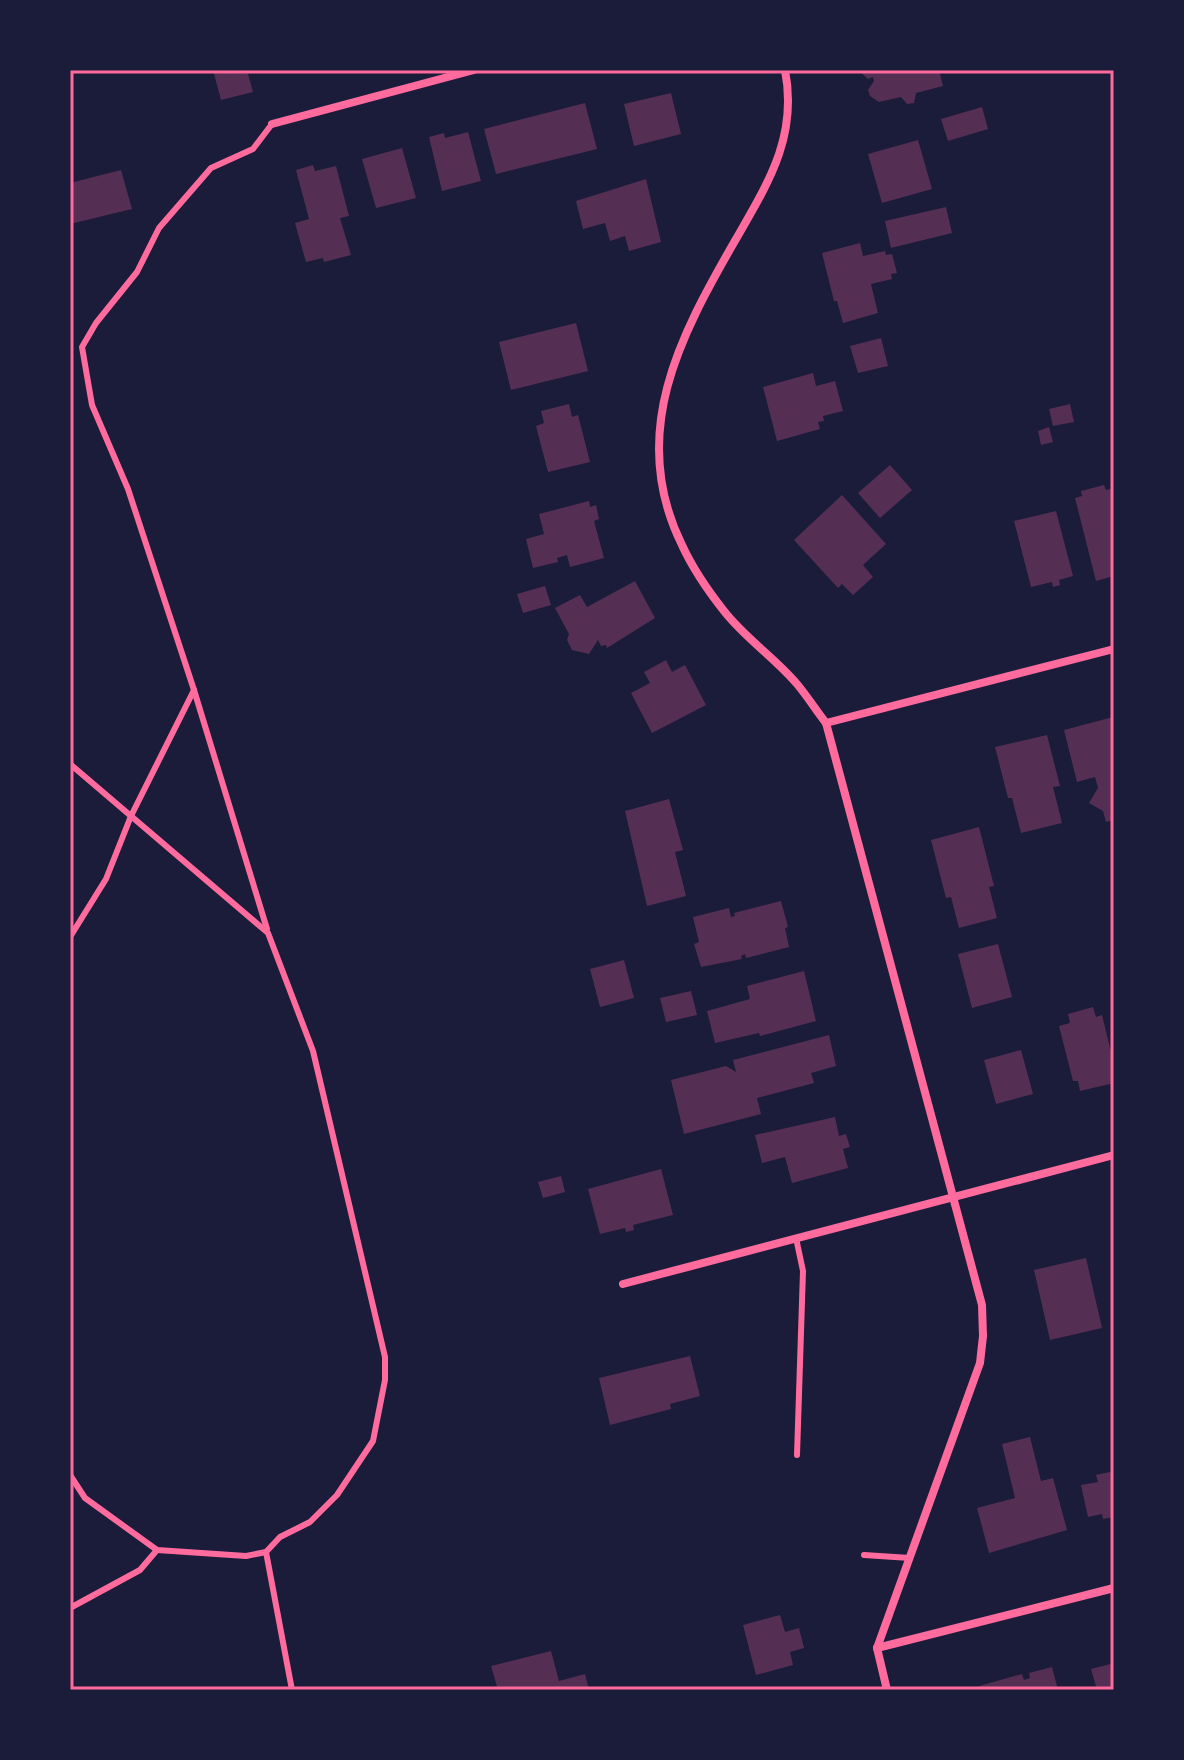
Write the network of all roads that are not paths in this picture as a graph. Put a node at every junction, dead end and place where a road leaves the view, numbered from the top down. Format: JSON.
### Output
{"nodes":[{"id":1,"x":474,"y":70,"type":"edge"},
{"id":2,"x":785,"y":70,"type":"edge"},
{"id":3,"x":272,"y":124,"type":"joint"},
{"id":4,"x":1114,"y":649,"type":"edge"},
{"id":5,"x":194,"y":690,"type":"junction"},
{"id":6,"x":826,"y":723,"type":"junction"},
{"id":7,"x":70,"y":764,"type":"edge"},
{"id":8,"x":131,"y":816,"type":"junction"},
{"id":9,"x":268,"y":933,"type":"junction"},
{"id":10,"x":70,"y":937,"type":"edge"},
{"id":11,"x":1114,"y":1155,"type":"edge"},
{"id":12,"x":953,"y":1198,"type":"junction"},
{"id":13,"x":796,"y":1238,"type":"junction"},
{"id":14,"x":623,"y":1284,"type":"dead end"},
{"id":15,"x":797,"y":1455,"type":"dead end"},
{"id":16,"x":70,"y":1475,"type":"edge"},
{"id":17,"x":157,"y":1550,"type":"junction"},
{"id":18,"x":266,"y":1552,"type":"junction"},
{"id":19,"x":864,"y":1555,"type":"dead end"},
{"id":20,"x":910,"y":1558,"type":"junction"},
{"id":21,"x":1114,"y":1588,"type":"edge"},
{"id":22,"x":70,"y":1608,"type":"edge"},
{"id":23,"x":877,"y":1648,"type":"junction"},
{"id":24,"x":292,"y":1690,"type":"edge"},
{"id":25,"x":887,"y":1690,"type":"edge"}],
"edges":[{"from":1,"to":3,"type":"street"},
{"from":2,"to":6,"type":"street"},
{"from":3,"to":5,"type":"lane"},
{"from":4,"to":6,"type":"street"},
{"from":5,"to":8,"type":"lane"},
{"from":5,"to":9,"type":"lane"},
{"from":6,"to":12,"type":"street"},
{"from":7,"to":8,"type":"lane"},
{"from":8,"to":9,"type":"lane"},
{"from":8,"to":10,"type":"lane"},
{"from":9,"to":18,"type":"lane"},
{"from":11,"to":12,"type":"street"},
{"from":12,"to":13,"type":"street"},
{"from":12,"to":20,"type":"street"},
{"from":13,"to":14,"type":"street"},
{"from":13,"to":15,"type":"lane"},
{"from":16,"to":17,"type":"lane"},
{"from":17,"to":18,"type":"lane"},
{"from":17,"to":22,"type":"lane"},
{"from":18,"to":24,"type":"lane"},
{"from":19,"to":20,"type":"lane"},
{"from":20,"to":23,"type":"street"},
{"from":21,"to":23,"type":"street"},
{"from":23,"to":25,"type":"street"}]}
